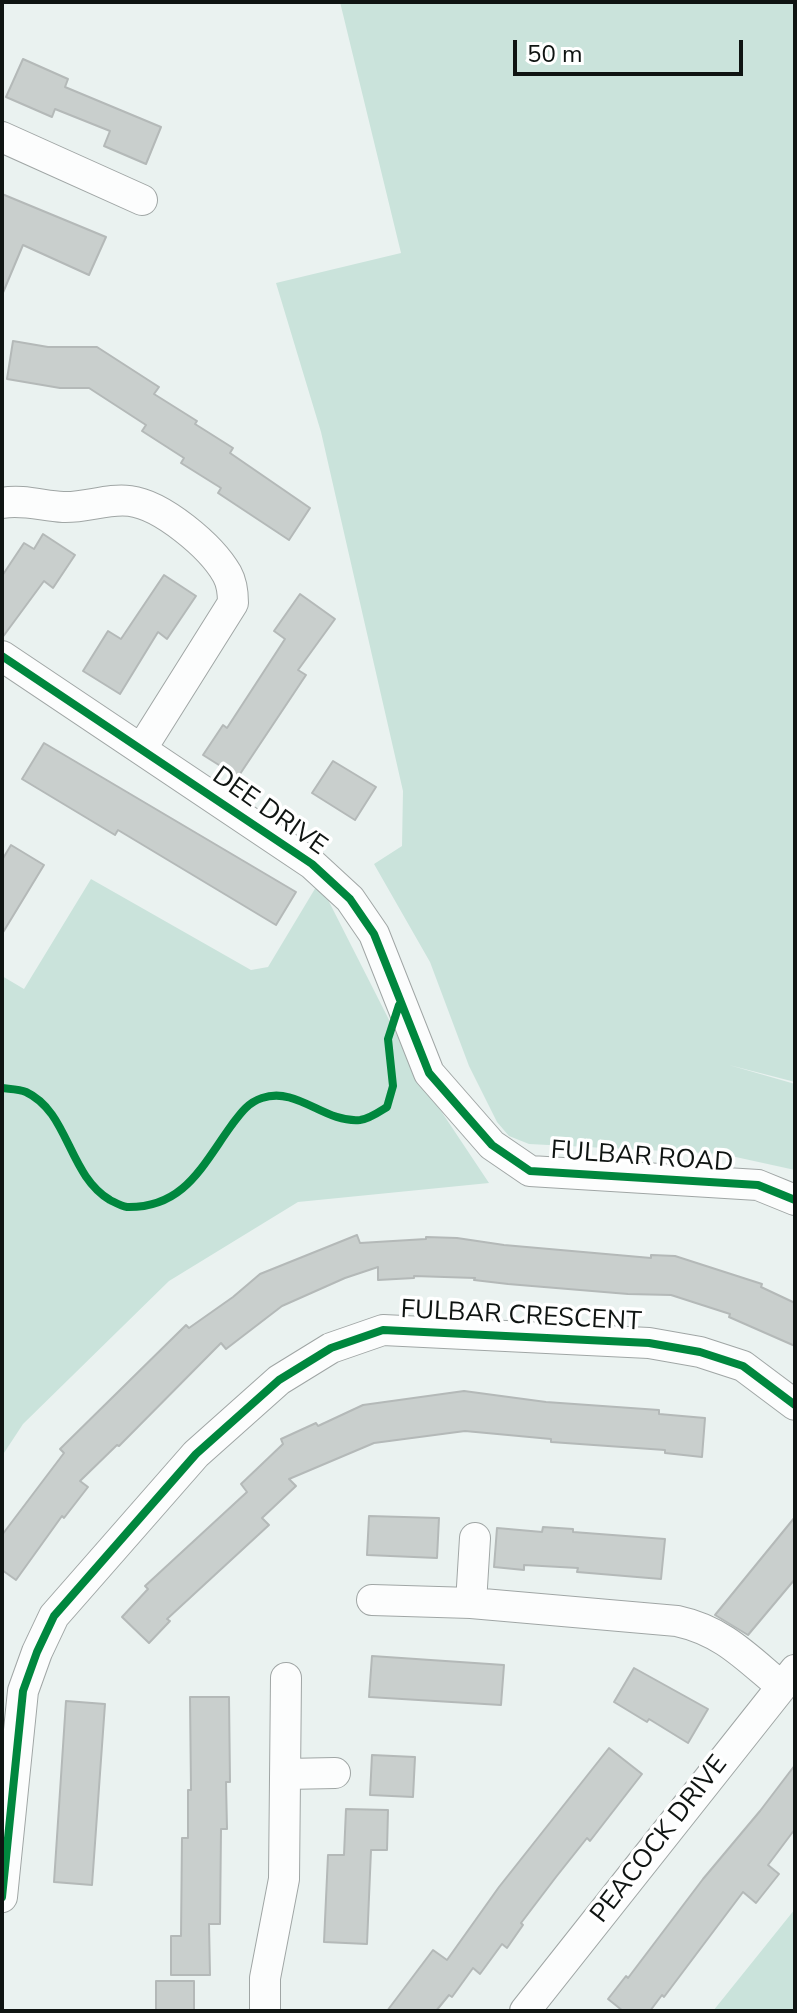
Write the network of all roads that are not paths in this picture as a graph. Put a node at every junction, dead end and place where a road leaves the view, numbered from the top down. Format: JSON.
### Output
{"nodes":[{"id":1,"x":2,"y":137,"type":"edge"},
{"id":2,"x":142,"y":200,"type":"dead end"},
{"id":3,"x":4,"y":495,"type":"edge"},
{"id":4,"x":2,"y":656,"type":"edge"},
{"id":5,"x":142,"y":748,"type":"junction"},
{"id":6,"x":492,"y":1145,"type":"joint"},
{"id":7,"x":795,"y":1200,"type":"edge"},
{"id":8,"x":795,"y":1405,"type":"edge"},
{"id":9,"x":475,"y":1538,"type":"dead end"},
{"id":10,"x":372,"y":1600,"type":"dead end"},
{"id":11,"x":471,"y":1603,"type":"junction"},
{"id":12,"x":286,"y":1678,"type":"dead end"},
{"id":13,"x":788,"y":1678,"type":"edge"},
{"id":14,"x":335,"y":1773,"type":"dead end"},
{"id":15,"x":286,"y":1774,"type":"junction"},
{"id":16,"x":2,"y":1897,"type":"edge"},
{"id":17,"x":265,"y":2011,"type":"edge"},
{"id":18,"x":525,"y":2011,"type":"edge"}],
"edges":[{"from":1,"to":2,"type":"street"},
{"from":3,"to":5,"type":"street"},
{"from":4,"to":5,"type":"street","name":"DEE DRIVE"},
{"from":5,"to":6,"type":"street","name":"DEE DRIVE"},
{"from":6,"to":7,"type":"street","name":"FULBAR ROAD"},
{"from":8,"to":16,"type":"street","name":"FULBAR CRESCENT"},
{"from":9,"to":11,"type":"street"},
{"from":10,"to":11,"type":"street"},
{"from":11,"to":13,"type":"street"},
{"from":12,"to":15,"type":"street"},
{"from":13,"to":18,"type":"street","name":"PEACOCK DRIVE"},
{"from":14,"to":15,"type":"street"},
{"from":15,"to":17,"type":"street"}]}
